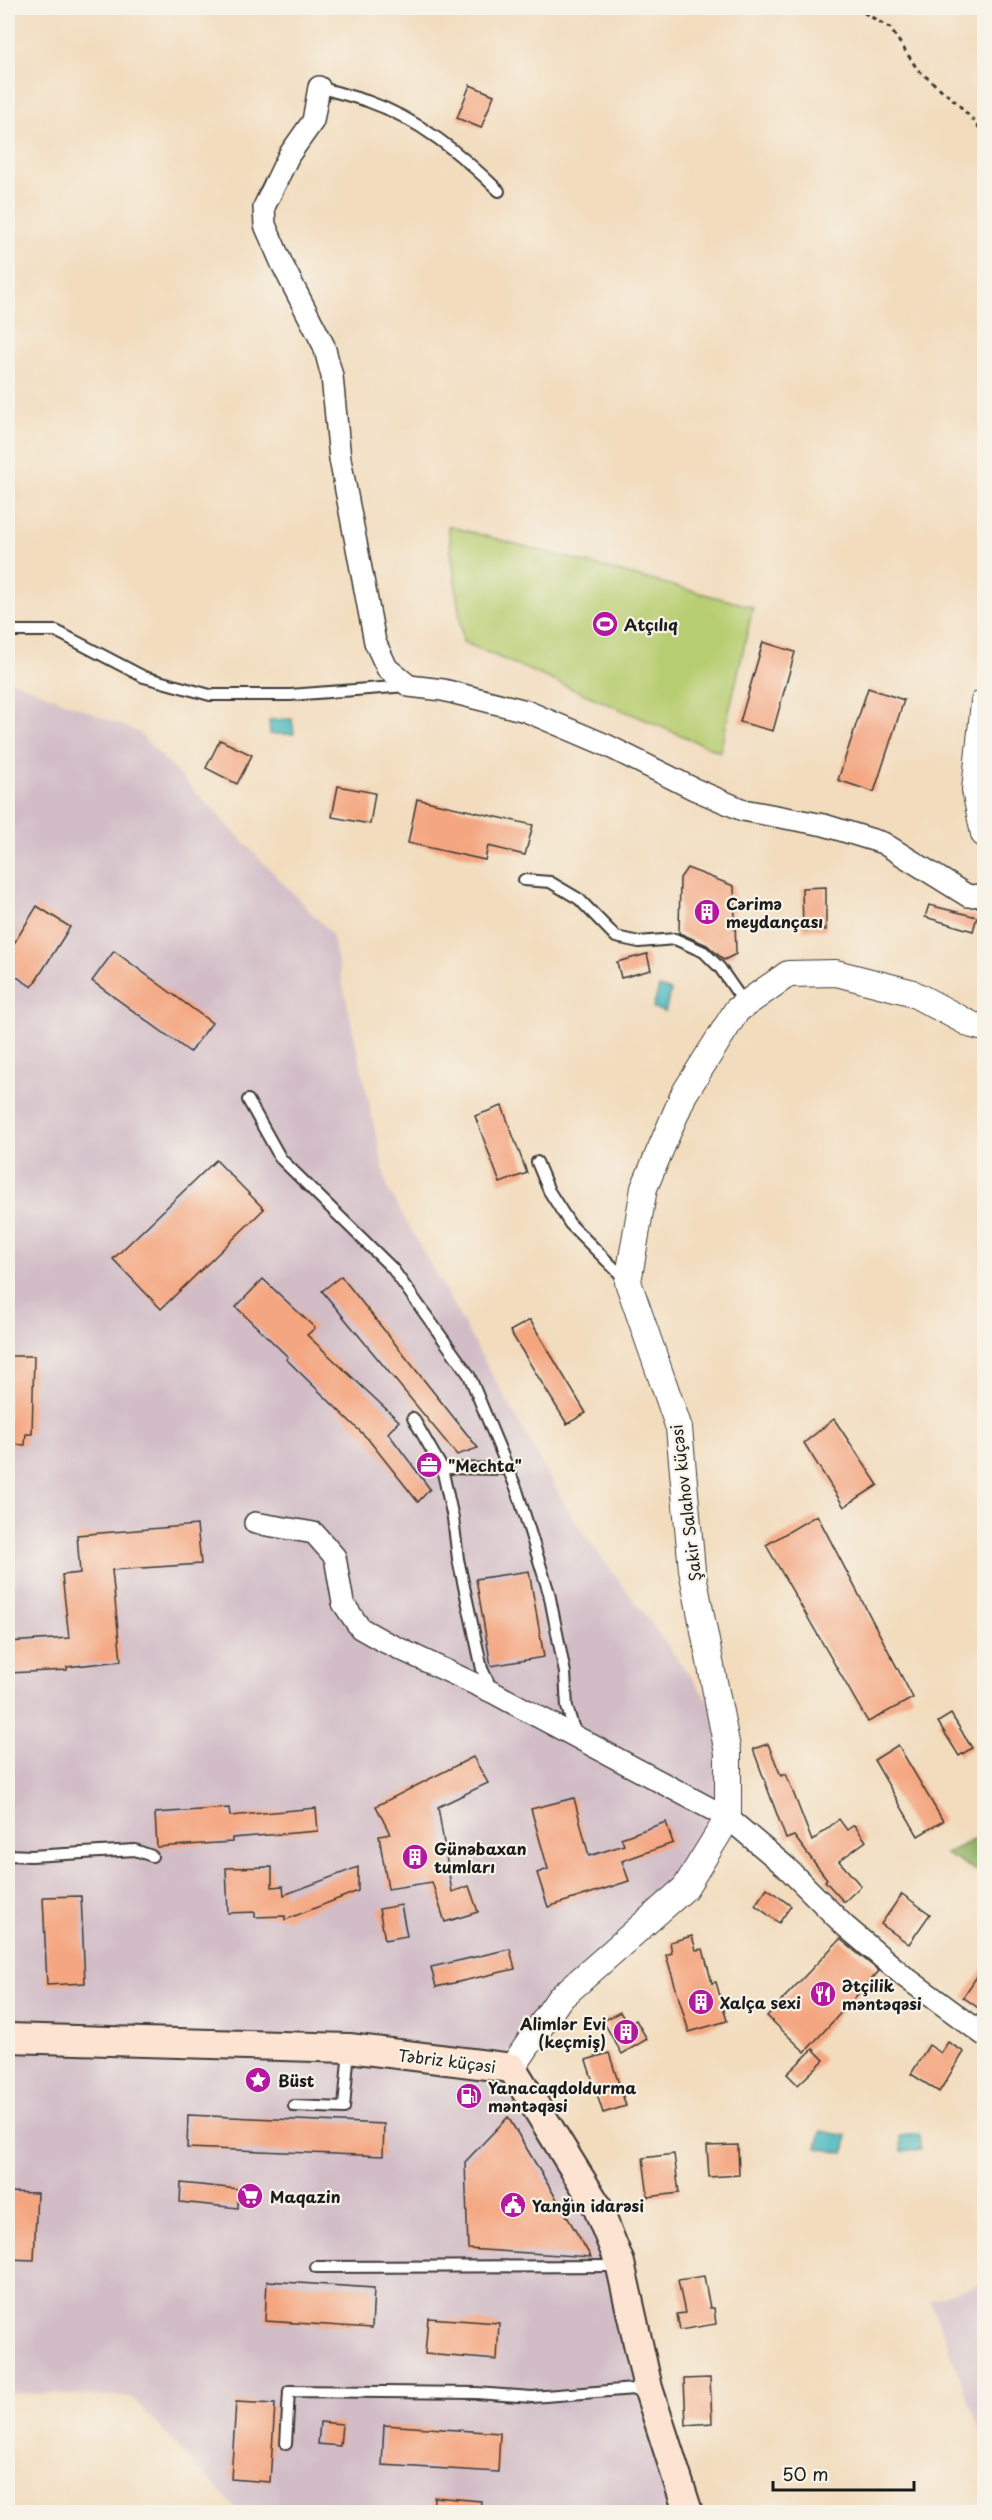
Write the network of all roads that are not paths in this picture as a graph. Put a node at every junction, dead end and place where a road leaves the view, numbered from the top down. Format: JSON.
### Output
{"nodes":[{"id":1,"x":319,"y":87,"type":"joint"},
{"id":2,"x":499,"y":191,"type":"dead end"},
{"id":3,"x":8,"y":631,"type":"edge"},
{"id":4,"x":409,"y":686,"type":"junction"},
{"id":5,"x":984,"y":702,"type":"edge"},
{"id":6,"x":984,"y":834,"type":"edge"},
{"id":7,"x":524,"y":880,"type":"dead end"},
{"id":8,"x":984,"y":895,"type":"edge"},
{"id":9,"x":745,"y":1005,"type":"junction"},
{"id":10,"x":984,"y":1028,"type":"edge"},
{"id":11,"x":248,"y":1100,"type":"dead end"},
{"id":12,"x":537,"y":1162,"type":"dead end"},
{"id":13,"x":628,"y":1282,"type":"junction"},
{"id":14,"x":413,"y":1418,"type":"dead end"},
{"id":15,"x":442,"y":1468,"type":"junction"},
{"id":16,"x":509,"y":1469,"type":"junction"},
{"id":17,"x":255,"y":1523,"type":"dead end"},
{"id":18,"x":494,"y":1693,"type":"junction"},
{"id":19,"x":576,"y":1736,"type":"junction"},
{"id":20,"x":729,"y":1818,"type":"junction"},
{"id":21,"x":8,"y":1855,"type":"edge"},
{"id":22,"x":152,"y":1856,"type":"dead end"},
{"id":23,"x":984,"y":2035,"type":"edge"},
{"id":24,"x":8,"y":2038,"type":"edge"},
{"id":25,"x":349,"y":2048,"type":"junction"},
{"id":26,"x":512,"y":2068,"type":"junction"},
{"id":27,"x":294,"y":2106,"type":"dead end"},
{"id":28,"x":620,"y":2266,"type":"junction"},
{"id":29,"x":316,"y":2267,"type":"dead end"},
{"id":30,"x":648,"y":2388,"type":"junction"},
{"id":31,"x":286,"y":2444,"type":"dead end"},
{"id":32,"x":688,"y":2512,"type":"edge"}],
"edges":[{"from":1,"to":2,"type":"lane"},
{"from":1,"to":4,"type":"street"},
{"from":3,"to":4,"type":"lane"},
{"from":4,"to":8,"type":"street"},
{"from":5,"to":6,"type":"street"},
{"from":7,"to":9,"type":"lane"},
{"from":9,"to":10,"type":"street","name":"Şakir Salahov küçəsi"},
{"from":9,"to":13,"type":"street","name":"Şakir Salahov küçəsi"},
{"from":11,"to":16,"type":"lane"},
{"from":12,"to":13,"type":"lane"},
{"from":13,"to":20,"type":"street","name":"Şakir Salahov küçəsi"},
{"from":14,"to":15,"type":"lane"},
{"from":15,"to":16,"type":"lane"},
{"from":15,"to":18,"type":"lane"},
{"from":16,"to":19,"type":"lane"},
{"from":17,"to":18,"type":"street"},
{"from":18,"to":19,"type":"street"},
{"from":19,"to":20,"type":"street"},
{"from":20,"to":23,"type":"street"},
{"from":20,"to":26,"type":"street"},
{"from":21,"to":22,"type":"lane"},
{"from":24,"to":25,"type":"main road","name":"Təbriz küçəsi"},
{"from":25,"to":26,"type":"main road","name":"Təbriz küçəsi"},
{"from":25,"to":27,"type":"lane"},
{"from":26,"to":28,"type":"main road","name":"Təbriz küçəsi"},
{"from":28,"to":29,"type":"lane"},
{"from":28,"to":30,"type":"main road","name":"Təbriz küçəsi"},
{"from":30,"to":31,"type":"lane"},
{"from":30,"to":32,"type":"main road","name":"Təbriz küçəsi"}]}
